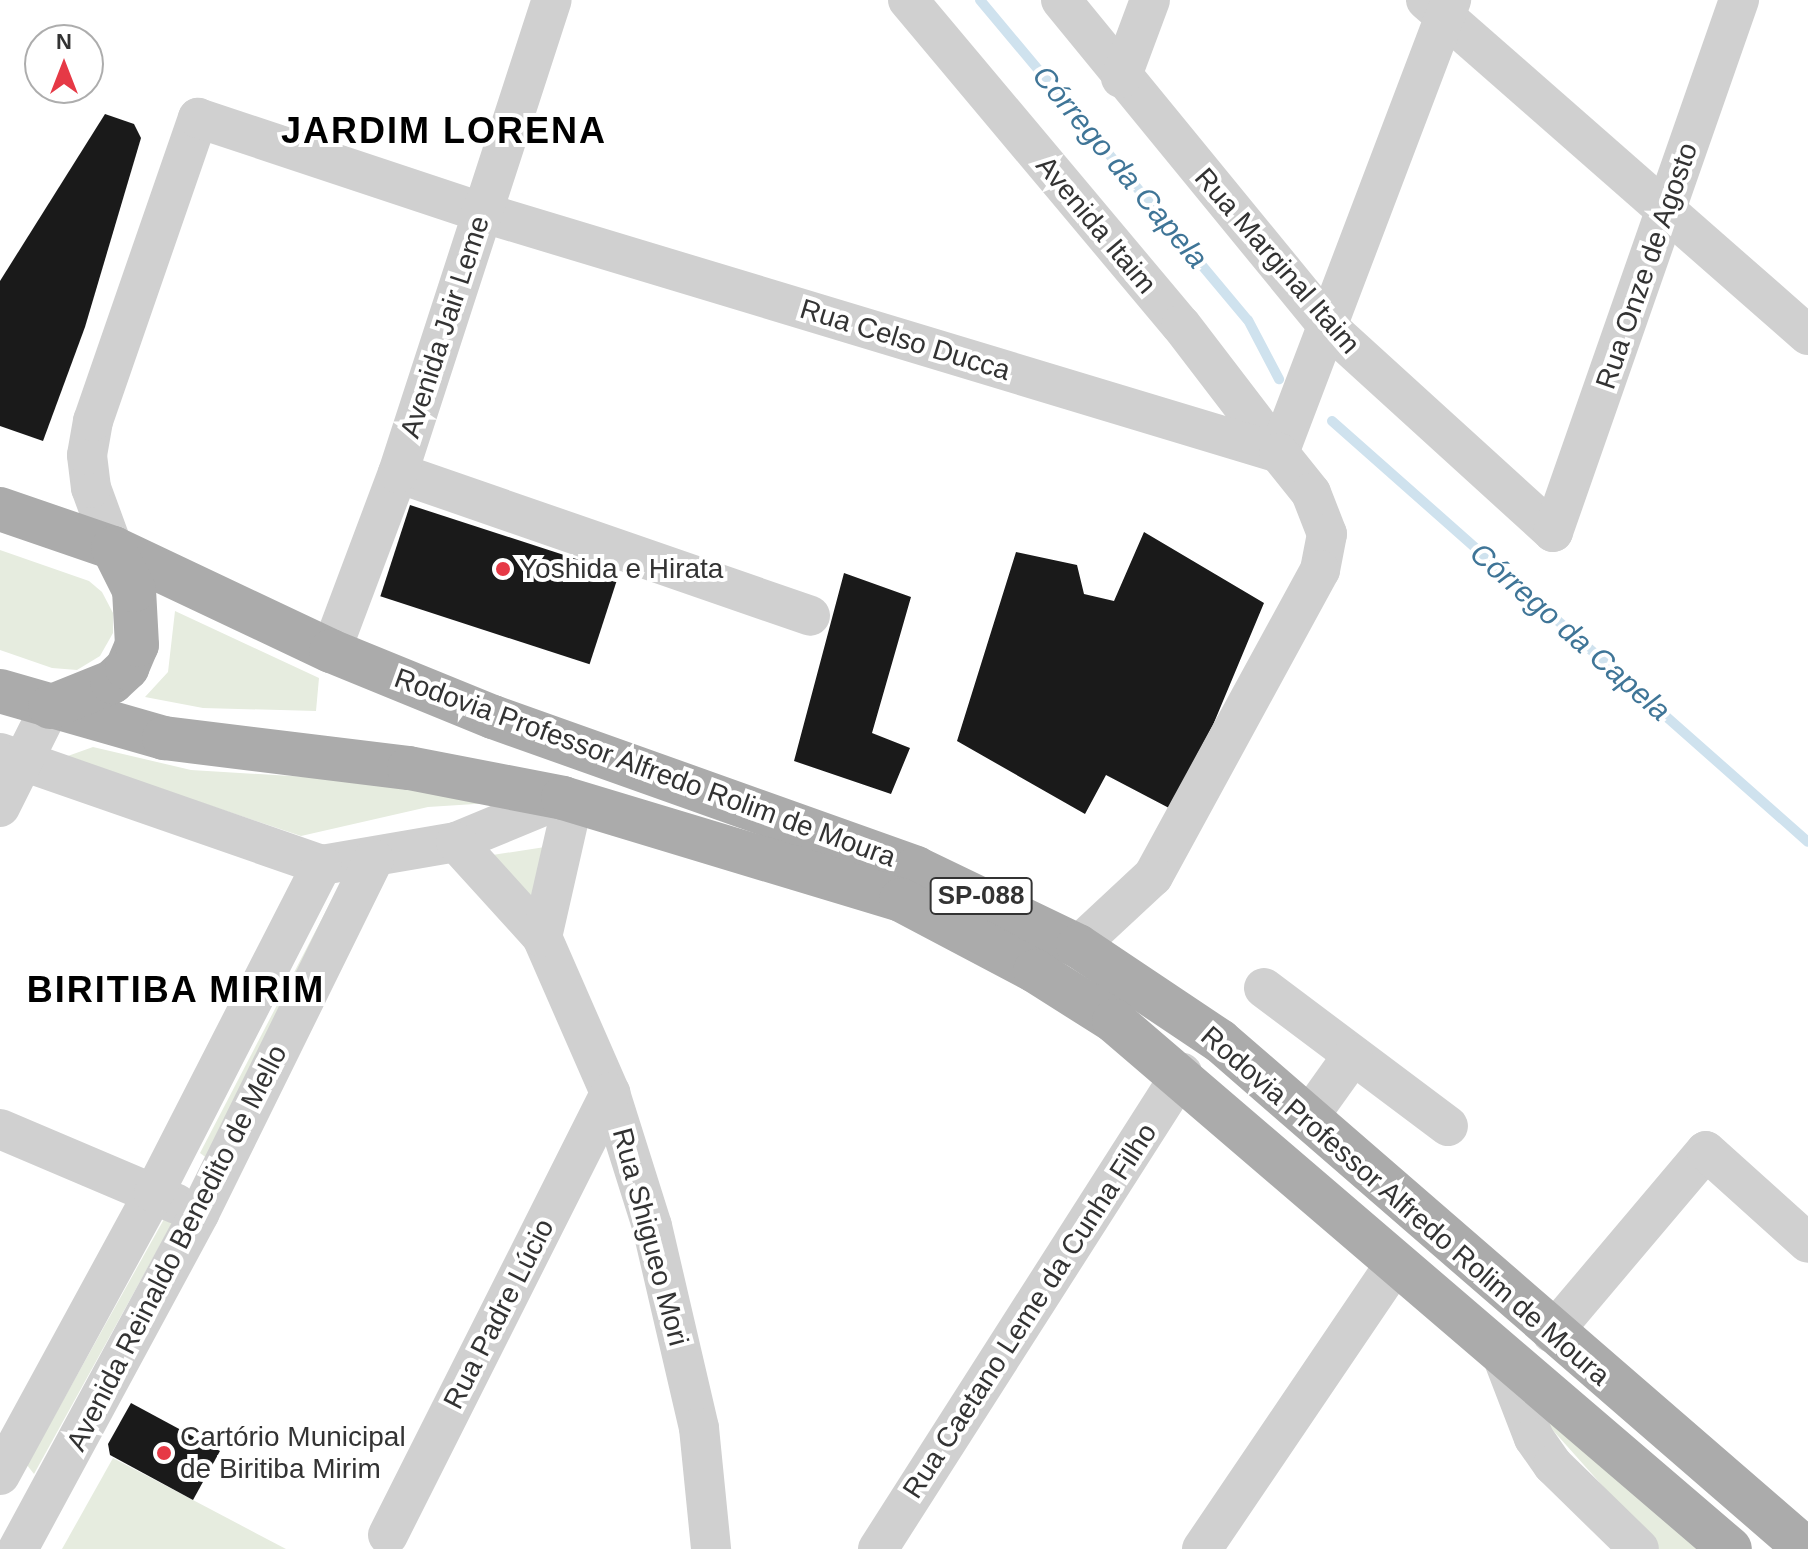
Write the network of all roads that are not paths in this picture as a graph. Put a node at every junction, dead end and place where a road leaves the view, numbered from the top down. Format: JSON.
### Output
{"nodes":[{"id":1,"x":552,"y":0,"type":"edge"},
{"id":2,"x":908,"y":0,"type":"edge"},
{"id":3,"x":1061,"y":0,"type":"edge"},
{"id":4,"x":1150,"y":0,"type":"edge"},
{"id":5,"x":1739,"y":0,"type":"edge"},
{"id":6,"x":1441,"y":5,"type":"edge"},
{"id":7,"x":1121,"y":78,"type":"junction"},
{"id":8,"x":1669,"y":210,"type":"junction"},
{"id":9,"x":481,"y":212,"type":"junction"},
{"id":10,"x":1329,"y":328,"type":"junction"},
{"id":11,"x":1808,"y":335,"type":"edge"},
{"id":12,"x":1279,"y":453,"type":"junction"},
{"id":13,"x":398,"y":473,"type":"junction"},
{"id":14,"x":0,"y":509,"type":"edge"},
{"id":15,"x":1553,"y":532,"type":"joint"},
{"id":16,"x":113,"y":548,"type":"junction"},
{"id":17,"x":810,"y":616,"type":"dead end"},
{"id":18,"x":331,"y":651,"type":"junction"},
{"id":19,"x":0,"y":691,"type":"edge"},
{"id":20,"x":50,"y":707,"type":"junction"},
{"id":21,"x":7,"y":753,"type":"edge"},
{"id":22,"x":568,"y":800,"type":"junction"},
{"id":23,"x":0,"y":807,"type":"edge"},
{"id":24,"x":456,"y":842,"type":"junction"},
{"id":25,"x":374,"y":859,"type":"junction"},
{"id":26,"x":322,"y":865,"type":"junction"},
{"id":27,"x":542,"y":937,"type":"junction"},
{"id":28,"x":1078,"y":946,"type":"junction"},
{"id":29,"x":1264,"y":988,"type":"dead end"},
{"id":30,"x":1353,"y":1055,"type":"junction"},
{"id":31,"x":1182,"y":1073,"type":"junction"},
{"id":32,"x":610,"y":1093,"type":"junction"},
{"id":33,"x":1308,"y":1118,"type":"junction"},
{"id":34,"x":1448,"y":1126,"type":"dead end"},
{"id":35,"x":0,"y":1129,"type":"edge"},
{"id":36,"x":154,"y":1193,"type":"junction"},
{"id":37,"x":199,"y":1214,"type":"junction"},
{"id":38,"x":1808,"y":1243,"type":"edge"},
{"id":39,"x":1396,"y":1262,"type":"junction"},
{"id":40,"x":1552,"y":1333,"type":"junction"},
{"id":41,"x":1500,"y":1350,"type":"junction"},
{"id":42,"x":0,"y":1475,"type":"edge"},
{"id":43,"x":17,"y":1527,"type":"edge"},
{"id":44,"x":388,"y":1535,"type":"dead end"},
{"id":45,"x":711,"y":1549,"type":"edge"},
{"id":46,"x":878,"y":1549,"type":"edge"},
{"id":47,"x":1202,"y":1549,"type":"edge"},
{"id":48,"x":1639,"y":1549,"type":"edge"},
{"id":49,"x":1730,"y":1549,"type":"edge"},
{"id":50,"x":1806,"y":1549,"type":"edge"}],
"edges":[{"from":1,"to":9,"type":"street","name":"Avenida Jair Leme"},
{"from":2,"to":12,"type":"street","name":"Avenida Itaim"},
{"from":3,"to":7,"type":"street","name":"Rua Marginal Itaim"},
{"from":4,"to":7,"type":"street"},
{"from":5,"to":8,"type":"street","name":"Rua Onze de Agosto"},
{"from":6,"to":8,"type":"street"},
{"from":6,"to":10,"type":"street"},
{"from":7,"to":10,"type":"street","name":"Rua Marginal Itaim"},
{"from":8,"to":11,"type":"street"},
{"from":8,"to":15,"type":"street","name":"Rua Onze de Agosto"},
{"from":9,"to":12,"type":"street","name":"Rua Celso Ducca"},
{"from":9,"to":13,"type":"street","name":"Avenida Jair Leme"},
{"from":9,"to":16,"type":"street","name":"Rua Celso Ducca"},
{"from":10,"to":12,"type":"street"},
{"from":10,"to":15,"type":"street","name":"Rua Marginal Itaim"},
{"from":12,"to":28,"type":"street"},
{"from":13,"to":17,"type":"street"},
{"from":13,"to":18,"type":"street","name":"Avenida Jair Leme"},
{"from":14,"to":16,"type":"main road","name":"Rodovia Professor Alfredo Rolim de Moura","number":"SP-088"},
{"from":16,"to":18,"type":"main road","name":"Rodovia Professor Alfredo Rolim de Moura","number":"SP-088"},
{"from":16,"to":20,"type":"main road"},
{"from":18,"to":28,"type":"main road","name":"Rodovia Professor Alfredo Rolim de Moura","number":"SP-088"},
{"from":19,"to":20,"type":"main road","name":"Rodovia Professor Alfredo Rolim de Moura","number":"SP-088"},
{"from":20,"to":21,"type":"street"},
{"from":20,"to":22,"type":"main road","name":"Rodovia Professor Alfredo Rolim de Moura","number":"SP-088"},
{"from":21,"to":23,"type":"street"},
{"from":21,"to":26,"type":"street"},
{"from":22,"to":24,"type":"street"},
{"from":22,"to":27,"type":"street"},
{"from":22,"to":31,"type":"main road","name":"Rodovia Professor Alfredo Rolim de Moura","number":"SP-088"},
{"from":24,"to":25,"type":"street"},
{"from":24,"to":27,"type":"street","name":"Rua Shigueo Mori"},
{"from":25,"to":26,"type":"street"},
{"from":25,"to":37,"type":"street","name":"Avenida Reinaldo Benedito de Mello"},
{"from":26,"to":36,"type":"street","name":"Avenida Reinaldo Benedito de Mello"},
{"from":27,"to":32,"type":"street","name":"Rua Shigueo Mori"},
{"from":28,"to":33,"type":"main road","name":"Rodovia Professor Alfredo Rolim de Moura","number":"SP-088"},
{"from":29,"to":30,"type":"street"},
{"from":30,"to":33,"type":"street"},
{"from":30,"to":34,"type":"street"},
{"from":31,"to":39,"type":"main road","name":"Rodovia Professor Alfredo Rolim de Moura","number":"SP-088"},
{"from":31,"to":46,"type":"street","name":"Rua Caetano Leme da Cunha Filho"},
{"from":32,"to":44,"type":"street","name":"Rua Padre Lúcio"},
{"from":32,"to":45,"type":"street","name":"Rua Shigueo Mori"},
{"from":33,"to":40,"type":"main road","name":"Rodovia Professor Alfredo Rolim de Moura","number":"SP-088"},
{"from":35,"to":36,"type":"street"},
{"from":36,"to":37,"type":"street"},
{"from":36,"to":42,"type":"street","name":"Avenida Reinaldo Benedito de Mello"},
{"from":37,"to":43,"type":"street","name":"Avenida Reinaldo Benedito de Mello"},
{"from":38,"to":40,"type":"street"},
{"from":39,"to":41,"type":"main road","name":"Rodovia Professor Alfredo Rolim de Moura","number":"SP-088"},
{"from":39,"to":47,"type":"street"},
{"from":40,"to":50,"type":"main road","name":"Rodovia Professor Alfredo Rolim de Moura","number":"SP-088"},
{"from":41,"to":48,"type":"street"},
{"from":41,"to":49,"type":"main road","name":"Rodovia Professor Alfredo Rolim de Moura","number":"SP-088"}]}
